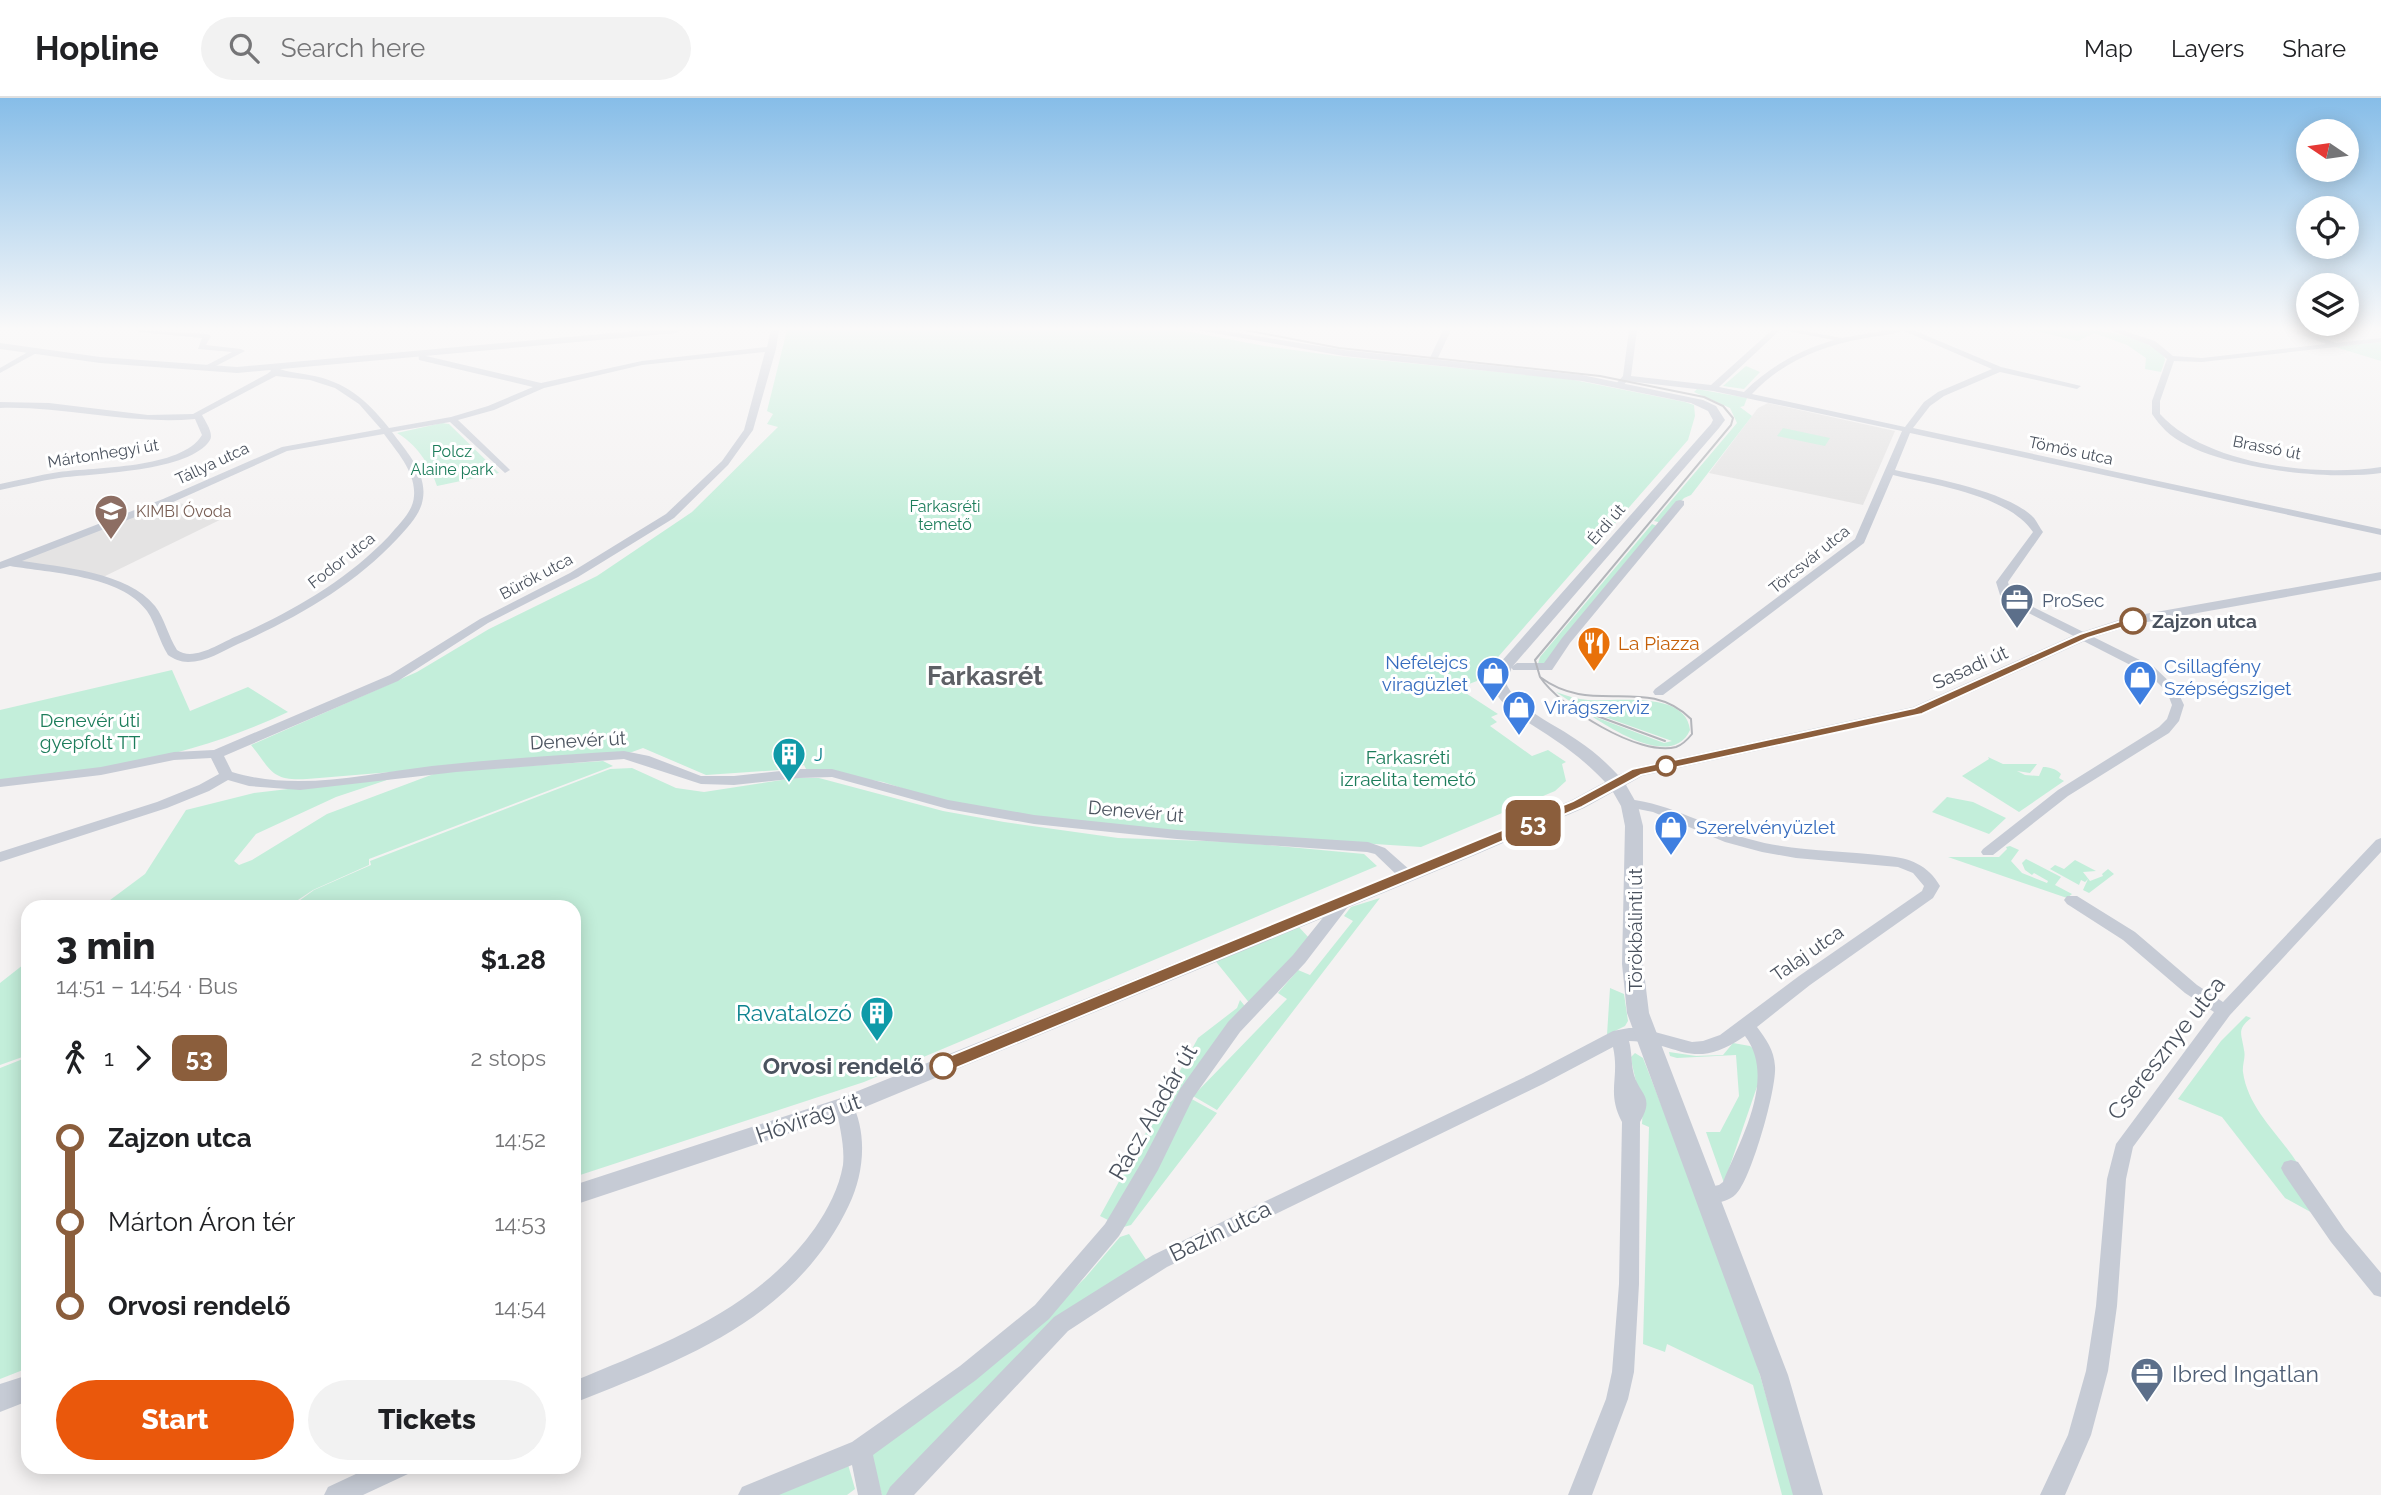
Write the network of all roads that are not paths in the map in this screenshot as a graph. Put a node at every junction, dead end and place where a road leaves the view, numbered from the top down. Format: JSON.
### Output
{"nodes":[{"id":1,"x":226,"y":395,"type":"edge"},
{"id":2,"x":353,"y":395,"type":"edge"},
{"id":3,"x":520,"y":395,"type":"edge"},
{"id":4,"x":758,"y":395,"type":"edge"},
{"id":5,"x":1672,"y":395,"type":"edge"},
{"id":6,"x":1746,"y":395,"type":"edge"},
{"id":7,"x":1942,"y":395,"type":"edge"},
{"id":8,"x":2158,"y":395,"type":"edge"},
{"id":9,"x":0,"y":405,"type":"edge"},
{"id":10,"x":196,"y":416,"type":"junction"},
{"id":11,"x":452,"y":419,"type":"junction"},
{"id":12,"x":1907,"y":430,"type":"junction"},
{"id":13,"x":386,"y":431,"type":"junction"},
{"id":14,"x":505,"y":470,"type":"dead end"},
{"id":15,"x":2381,"y":470,"type":"edge"},
{"id":16,"x":1889,"y":471,"type":"junction"},
{"id":17,"x":0,"y":487,"type":"edge"},
{"id":18,"x":1680,"y":503,"type":"dead end"},
{"id":19,"x":2381,"y":532,"type":"edge"},
{"id":20,"x":4,"y":563,"type":"edge"},
{"id":21,"x":2381,"y":576,"type":"edge"},
{"id":22,"x":2084,"y":636,"type":"junction"},
{"id":23,"x":1511,"y":666,"type":"junction"},
{"id":24,"x":1659,"y":692,"type":"dead end"},
{"id":25,"x":216,"y":754,"type":"junction"},
{"id":26,"x":226,"y":775,"type":"junction"},
{"id":27,"x":0,"y":783,"type":"edge"},
{"id":28,"x":1615,"y":783,"type":"junction"},
{"id":29,"x":1628,"y":803,"type":"junction"},
{"id":30,"x":2381,"y":843,"type":"edge"},
{"id":31,"x":1988,"y":852,"type":"dead end"},
{"id":32,"x":0,"y":857,"type":"edge"},
{"id":33,"x":1406,"y":875,"type":"junction"},
{"id":34,"x":1347,"y":898,"type":"junction"},
{"id":35,"x":2072,"y":900,"type":"dead end"},
{"id":36,"x":2224,"y":1011,"type":"junction"},
{"id":37,"x":1745,"y":1025,"type":"junction"},
{"id":38,"x":1645,"y":1036,"type":"junction"},
{"id":39,"x":1620,"y":1042,"type":"junction"},
{"id":40,"x":845,"y":1106,"type":"junction"},
{"id":41,"x":2291,"y":1168,"type":"dead end"},
{"id":42,"x":581,"y":1193,"type":"edge"},
{"id":43,"x":1707,"y":1195,"type":"junction"},
{"id":44,"x":2381,"y":1288,"type":"edge"},
{"id":45,"x":581,"y":1389,"type":"edge"},
{"id":46,"x":21,"y":1390,"type":"edge"},
{"id":47,"x":0,"y":1398,"type":"edge"},
{"id":48,"x":860,"y":1450,"type":"junction"},
{"id":49,"x":382,"y":1474,"type":"edge"},
{"id":50,"x":336,"y":1495,"type":"edge"},
{"id":51,"x":750,"y":1495,"type":"edge"},
{"id":52,"x":870,"y":1495,"type":"edge"},
{"id":53,"x":898,"y":1495,"type":"edge"},
{"id":54,"x":1580,"y":1495,"type":"edge"},
{"id":55,"x":1808,"y":1495,"type":"edge"},
{"id":56,"x":2052,"y":1495,"type":"edge"}],
"edges":[{"from":1,"to":10,"type":"street"},
{"from":2,"to":13,"type":"street","name":"Fodor utca"},
{"from":3,"to":11,"type":"street","name":"Tállya utca"},
{"from":4,"to":25,"type":"street","name":"Bürök utca"},
{"from":5,"to":23,"type":"street","name":"Érdi út"},
{"from":6,"to":12,"type":"street","name":"Tömös utca"},
{"from":7,"to":12,"type":"street","name":"Törcsvár utca"},
{"from":8,"to":15,"type":"street","name":"Brassó út"},
{"from":9,"to":10,"type":"street"},
{"from":10,"to":17,"type":"street","name":"Mártonhegyi út"},
{"from":11,"to":13,"type":"street","name":"Tállya utca"},
{"from":11,"to":14,"type":"street"},
{"from":12,"to":16,"type":"street","name":"Törcsvár utca"},
{"from":12,"to":19,"type":"street","name":"Tömös utca"},
{"from":13,"to":20,"type":"street","name":"Tállya utca"},
{"from":13,"to":20,"type":"street","name":"Fodor utca"},
{"from":16,"to":22,"type":"street"},
{"from":16,"to":24,"type":"street","name":"Törcsvár utca"},
{"from":18,"to":23,"type":"street"},
{"from":21,"to":22,"type":"street","name":"Sasadi út"},
{"from":22,"to":28,"type":"street","name":"Sasadi út"},
{"from":22,"to":31,"type":"street"},
{"from":23,"to":28,"type":"street","name":"Törökbálinti út"},
{"from":25,"to":26,"type":"street"},
{"from":25,"to":27,"type":"street"},
{"from":26,"to":32,"type":"street"},
{"from":26,"to":33,"type":"street","name":"Denevér út"},
{"from":28,"to":29,"type":"street","name":"Törökbálinti út"},
{"from":28,"to":33,"type":"street"},
{"from":29,"to":37,"type":"street","name":"Talaj utca"},
{"from":29,"to":38,"type":"street","name":"Törökbálinti út"},
{"from":30,"to":36,"type":"street","name":"Cseresznye utca"},
{"from":33,"to":34,"type":"street"},
{"from":34,"to":40,"type":"street","name":"Hóvirág út"},
{"from":34,"to":48,"type":"street","name":"Rácz Aladár út"},
{"from":35,"to":36,"type":"street"},
{"from":36,"to":56,"type":"street","name":"Cseresznye utca"},
{"from":37,"to":38,"type":"street","name":"Talaj utca"},
{"from":37,"to":43,"type":"street"},
{"from":38,"to":39,"type":"street"},
{"from":38,"to":43,"type":"street","name":"Törökbálinti út"},
{"from":39,"to":53,"type":"street","name":"Bazin utca"},
{"from":39,"to":54,"type":"street"},
{"from":40,"to":42,"type":"street","name":"Hóvirág út"},
{"from":40,"to":45,"type":"street"},
{"from":41,"to":44,"type":"street"},
{"from":43,"to":55,"type":"street","name":"Törökbálinti út"},
{"from":46,"to":47,"type":"street"},
{"from":48,"to":51,"type":"street","name":"Rácz Aladár út"},
{"from":48,"to":52,"type":"street"},
{"from":49,"to":50,"type":"street"}]}
